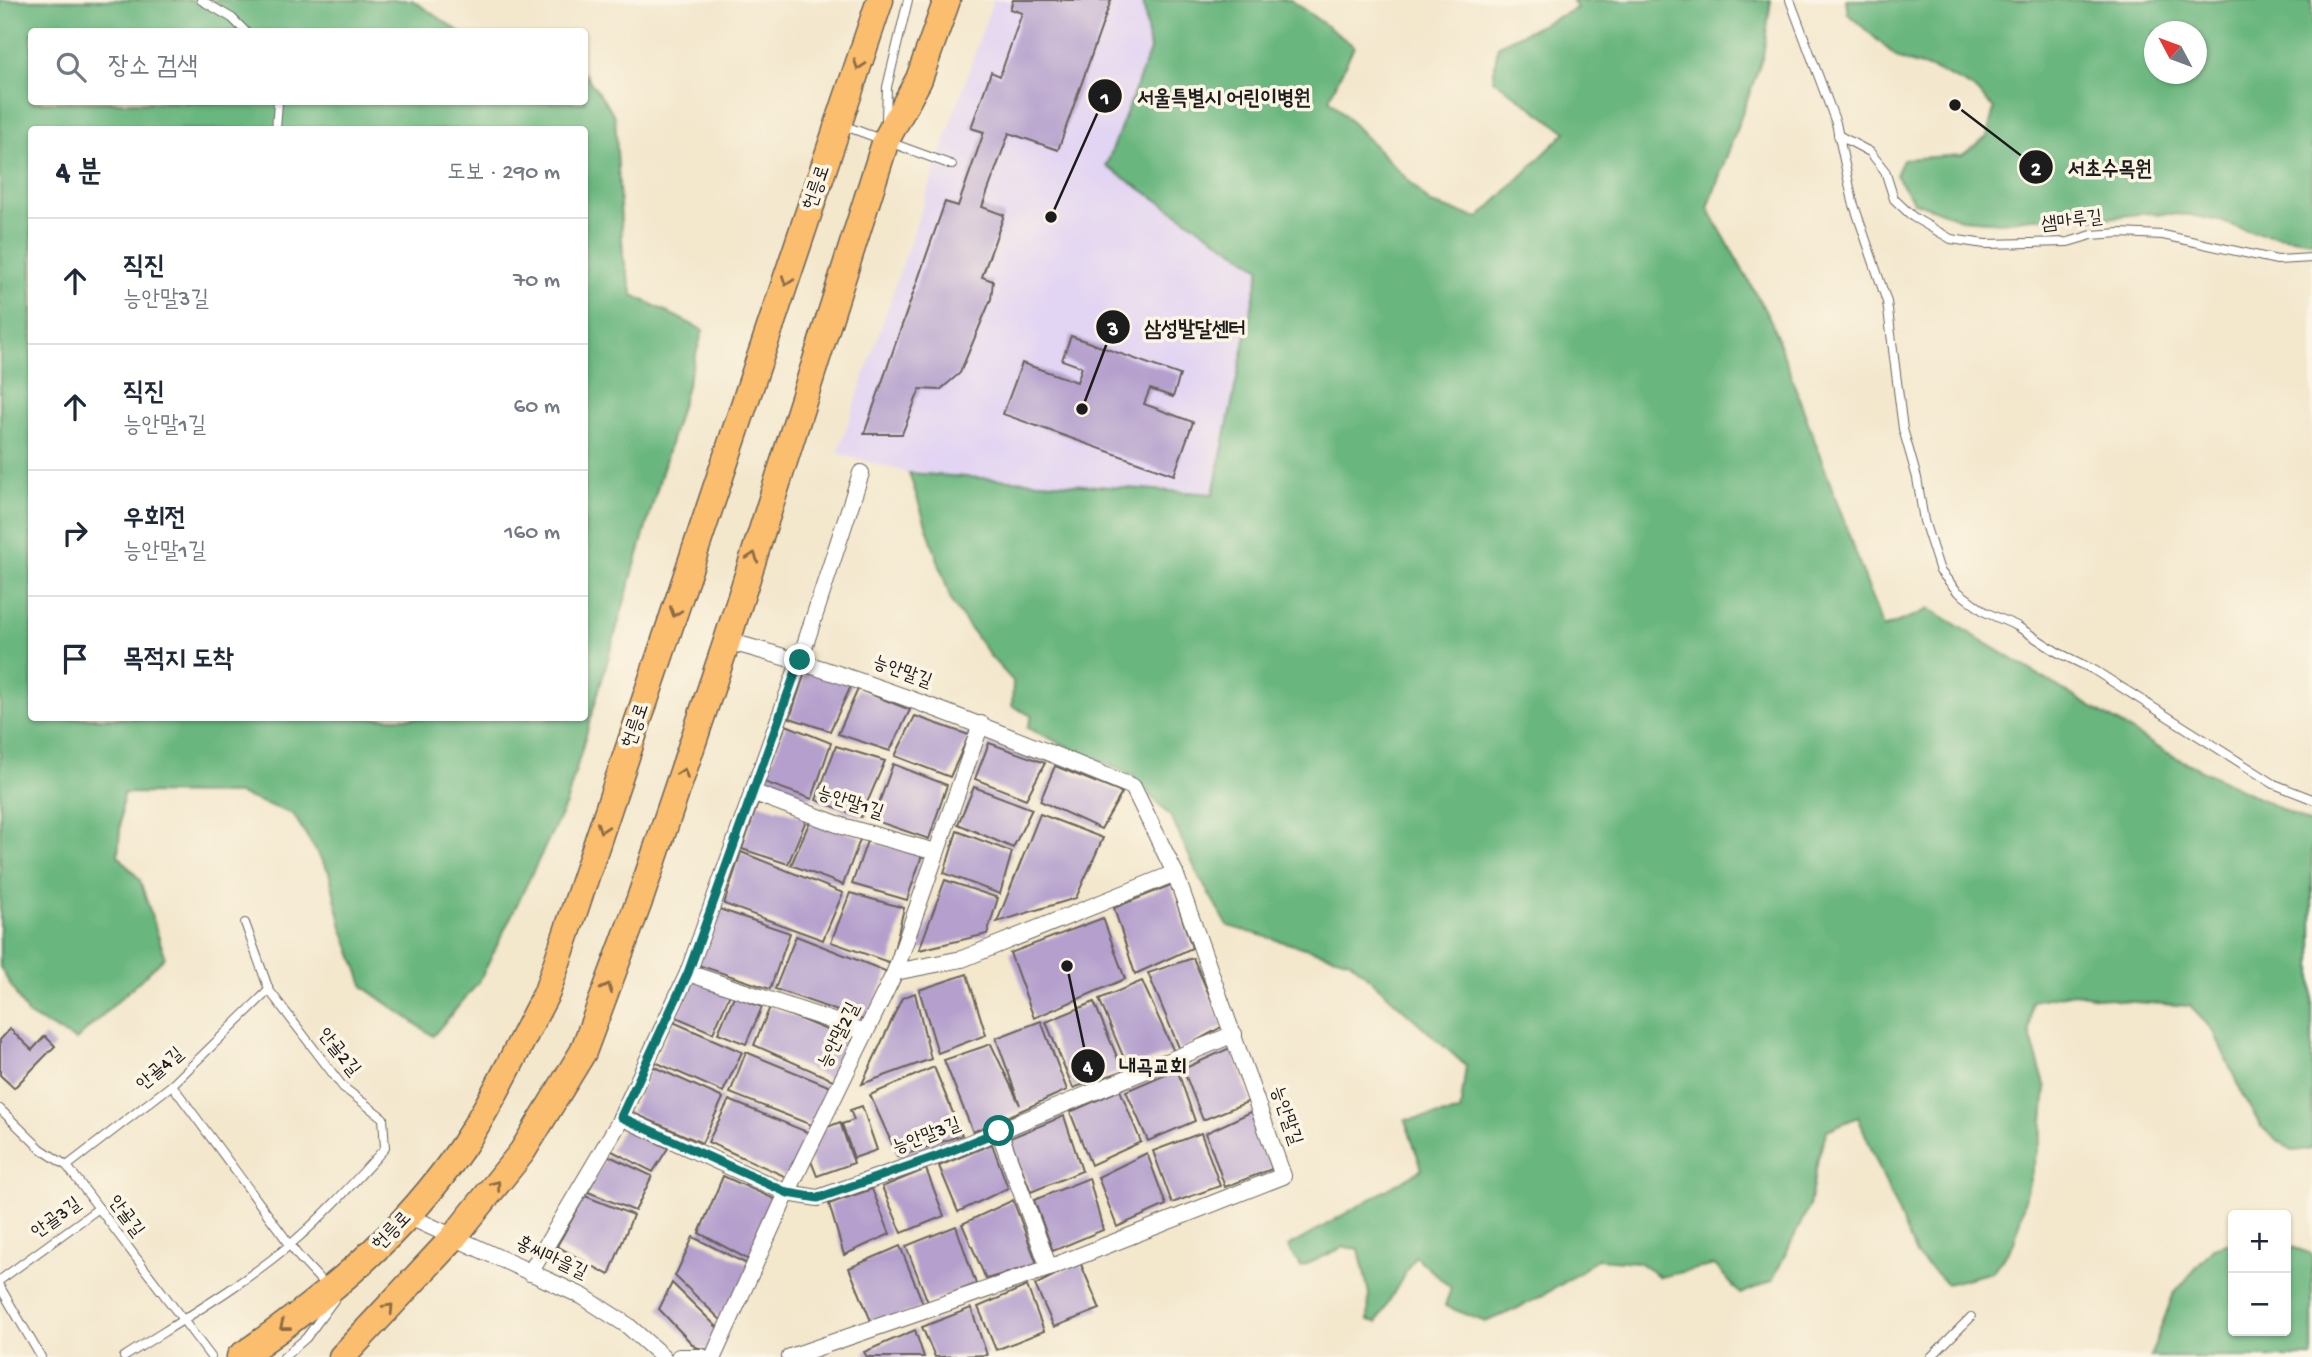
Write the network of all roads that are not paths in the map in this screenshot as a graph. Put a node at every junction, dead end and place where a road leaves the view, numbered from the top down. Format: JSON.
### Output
{"nodes":[{"id":1,"x":201,"y":0,"type":"edge"},
{"id":2,"x":880,"y":0,"type":"edge"},
{"id":3,"x":908,"y":0,"type":"edge"},
{"id":4,"x":947,"y":0,"type":"edge"},
{"id":5,"x":1790,"y":0,"type":"edge"},
{"id":6,"x":242,"y":28,"type":"edge"},
{"id":7,"x":278,"y":105,"type":"edge"},
{"id":8,"x":839,"y":124,"type":"junction"},
{"id":9,"x":276,"y":126,"type":"edge"},
{"id":10,"x":1839,"y":135,"type":"junction"},
{"id":11,"x":886,"y":140,"type":"junction"},
{"id":12,"x":952,"y":165,"type":"dead end"},
{"id":13,"x":2312,"y":258,"type":"edge"},
{"id":14,"x":861,"y":472,"type":"dead end"},
{"id":15,"x":727,"y":641,"type":"junction"},
{"id":16,"x":800,"y":660,"type":"junction"},
{"id":17,"x":981,"y":724,"type":"junction"},
{"id":18,"x":752,"y":792,"type":"junction"},
{"id":19,"x":2312,"y":799,"type":"edge"},
{"id":20,"x":936,"y":852,"type":"junction"},
{"id":21,"x":1175,"y":873,"type":"junction"},
{"id":22,"x":245,"y":923,"type":"dead end"},
{"id":23,"x":895,"y":972,"type":"junction"},
{"id":24,"x":688,"y":973,"type":"junction"},
{"id":25,"x":269,"y":990,"type":"junction"},
{"id":26,"x":866,"y":1031,"type":"junction"},
{"id":27,"x":1234,"y":1034,"type":"junction"},
{"id":28,"x":172,"y":1085,"type":"junction"},
{"id":29,"x":0,"y":1109,"type":"edge"},
{"id":30,"x":621,"y":1117,"type":"junction"},
{"id":31,"x":999,"y":1131,"type":"junction"},
{"id":32,"x":67,"y":1166,"type":"junction"},
{"id":33,"x":788,"y":1193,"type":"junction"},
{"id":34,"x":99,"y":1208,"type":"junction"},
{"id":35,"x":410,"y":1217,"type":"junction"},
{"id":36,"x":453,"y":1238,"type":"junction"},
{"id":37,"x":290,"y":1245,"type":"junction"},
{"id":38,"x":359,"y":1266,"type":"junction"},
{"id":39,"x":1049,"y":1268,"type":"junction"},
{"id":40,"x":530,"y":1273,"type":"junction"},
{"id":41,"x":0,"y":1280,"type":"edge"},
{"id":42,"x":0,"y":1287,"type":"edge"},
{"id":43,"x":329,"y":1289,"type":"junction"},
{"id":44,"x":1971,"y":1318,"type":"dead end"},
{"id":45,"x":182,"y":1320,"type":"junction"},
{"id":46,"x":41,"y":1357,"type":"edge"},
{"id":47,"x":124,"y":1357,"type":"edge"},
{"id":48,"x":211,"y":1357,"type":"edge"},
{"id":49,"x":240,"y":1357,"type":"edge"},
{"id":50,"x":284,"y":1357,"type":"edge"},
{"id":51,"x":342,"y":1357,"type":"edge"},
{"id":52,"x":663,"y":1357,"type":"edge"},
{"id":53,"x":679,"y":1357,"type":"edge"},
{"id":54,"x":702,"y":1357,"type":"edge"},
{"id":55,"x":713,"y":1357,"type":"edge"},
{"id":56,"x":790,"y":1357,"type":"edge"},
{"id":57,"x":1931,"y":1357,"type":"edge"}],
"edges":[{"from":1,"to":6,"type":"lane"},
{"from":2,"to":8,"type":"main road","name":"헌릉로","one_way":true},
{"from":3,"to":11,"type":"lane"},
{"from":4,"to":11,"type":"main road"},
{"from":5,"to":10,"type":"lane"},
{"from":7,"to":9,"type":"lane"},
{"from":8,"to":11,"type":"lane"},
{"from":8,"to":35,"type":"main road","name":"헌릉로","one_way":true},
{"from":10,"to":13,"type":"lane","name":"샘마루길"},
{"from":10,"to":19,"type":"lane"},
{"from":11,"to":12,"type":"lane"},
{"from":15,"to":11,"type":"main road","one_way":true},
{"from":14,"to":16,"type":"street"},
{"from":15,"to":16,"type":"street","name":"능안말길"},
{"from":36,"to":15,"type":"main road","one_way":true},
{"from":16,"to":17,"type":"street","name":"능안말길"},
{"from":16,"to":18,"type":"street"},
{"from":17,"to":20,"type":"street","name":"능안말2길"},
{"from":17,"to":21,"type":"street","name":"능안말길"},
{"from":18,"to":20,"type":"street","name":"능안말1길"},
{"from":18,"to":24,"type":"street"},
{"from":20,"to":23,"type":"street","name":"능안말2길"},
{"from":21,"to":23,"type":"street"},
{"from":21,"to":27,"type":"street","name":"능안말길"},
{"from":22,"to":25,"type":"lane","name":"안골2길"},
{"from":23,"to":26,"type":"street","name":"능안말2길"},
{"from":24,"to":26,"type":"street"},
{"from":24,"to":30,"type":"street"},
{"from":25,"to":28,"type":"lane","name":"안골4길"},
{"from":25,"to":37,"type":"lane","name":"안골2길"},
{"from":26,"to":33,"type":"street","name":"능안말2길"},
{"from":27,"to":31,"type":"street","name":"능안말3길"},
{"from":27,"to":39,"type":"street","name":"능안말길"},
{"from":28,"to":32,"type":"lane","name":"안골4길"},
{"from":28,"to":37,"type":"lane"},
{"from":29,"to":32,"type":"lane","name":"안골길"},
{"from":30,"to":33,"type":"street"},
{"from":30,"to":40,"type":"street"},
{"from":31,"to":33,"type":"street","name":"능안말3길"},
{"from":31,"to":39,"type":"street"},
{"from":32,"to":34,"type":"lane","name":"안골길"},
{"from":33,"to":55,"type":"street","name":"능안말2길"},
{"from":34,"to":41,"type":"lane","name":"안골3길"},
{"from":34,"to":45,"type":"lane","name":"안골길"},
{"from":35,"to":36,"type":"street","name":"홍씨마을길"},
{"from":35,"to":38,"type":"main road","name":"헌릉로"},
{"from":36,"to":40,"type":"street","name":"홍씨마을길"},
{"from":51,"to":36,"type":"main road","one_way":true},
{"from":37,"to":43,"type":"lane"},
{"from":37,"to":45,"type":"lane","name":"안골2길"},
{"from":38,"to":43,"type":"main road","name":"헌릉로"},
{"from":38,"to":50,"type":"lane"},
{"from":39,"to":56,"type":"street","name":"능안말길"},
{"from":40,"to":52,"type":"street","name":"홍씨마을길"},
{"from":42,"to":46,"type":"lane"},
{"from":43,"to":49,"type":"main road","name":"헌릉로","one_way":true},
{"from":44,"to":57,"type":"lane"},
{"from":45,"to":47,"type":"lane","name":"안골2길"},
{"from":45,"to":48,"type":"lane","name":"안골길"},
{"from":53,"to":54,"type":"street"}]}
